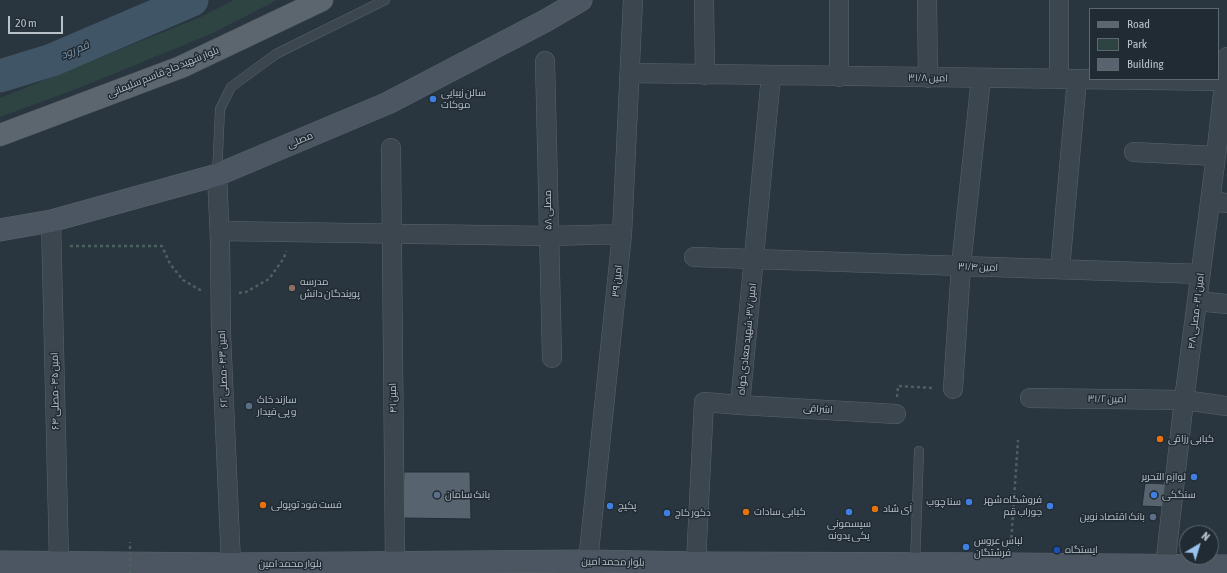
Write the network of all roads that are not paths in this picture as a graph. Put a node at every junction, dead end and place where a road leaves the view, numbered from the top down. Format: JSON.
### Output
{"nodes":[{"id":1,"x":322,"y":0,"type":"edge"},
{"id":2,"x":385,"y":0,"type":"edge"},
{"id":3,"x":581,"y":0,"type":"edge"},
{"id":4,"x":632,"y":0,"type":"edge"},
{"id":5,"x":704,"y":0,"type":"edge"},
{"id":6,"x":838,"y":0,"type":"edge"},
{"id":7,"x":927,"y":0,"type":"edge"},
{"id":8,"x":1059,"y":0,"type":"edge"},
{"id":9,"x":1227,"y":57,"type":"edge"},
{"id":10,"x":545,"y":61,"type":"dead end"},
{"id":11,"x":630,"y":73,"type":"junction"},
{"id":12,"x":705,"y":75,"type":"junction"},
{"id":13,"x":771,"y":76,"type":"junction"},
{"id":14,"x":838,"y":76,"type":"junction"},
{"id":15,"x":928,"y":78,"type":"junction"},
{"id":16,"x":981,"y":78,"type":"junction"},
{"id":17,"x":1068,"y":79,"type":"junction"},
{"id":18,"x":1089,"y":79,"type":"edge"},
{"id":19,"x":1147,"y":80,"type":"edge"},
{"id":20,"x":1226,"y":81,"type":"edge"},
{"id":21,"x":0,"y":135,"type":"edge"},
{"id":22,"x":391,"y":148,"type":"dead end"},
{"id":23,"x":1134,"y":152,"type":"dead end"},
{"id":24,"x":1216,"y":156,"type":"junction"},
{"id":25,"x":217,"y":175,"type":"junction"},
{"id":26,"x":1219,"y":202,"type":"edge"},
{"id":27,"x":52,"y":221,"type":"junction"},
{"id":28,"x":0,"y":230,"type":"edge"},
{"id":29,"x":220,"y":231,"type":"junction"},
{"id":30,"x":391,"y":233,"type":"junction"},
{"id":31,"x":622,"y":234,"type":"junction"},
{"id":32,"x":549,"y":236,"type":"junction"},
{"id":33,"x":694,"y":257,"type":"dead end"},
{"id":34,"x":755,"y":259,"type":"junction"},
{"id":35,"x":961,"y":266,"type":"junction"},
{"id":36,"x":1060,"y":269,"type":"junction"},
{"id":37,"x":1201,"y":274,"type":"junction"},
{"id":38,"x":1197,"y":301,"type":"junction"},
{"id":39,"x":1227,"y":304,"type":"edge"},
{"id":40,"x":552,"y":358,"type":"dead end"},
{"id":41,"x":953,"y":389,"type":"road end"},
{"id":42,"x":1030,"y":398,"type":"dead end"},
{"id":43,"x":1184,"y":400,"type":"junction"},
{"id":44,"x":740,"y":405,"type":"junction"},
{"id":45,"x":1227,"y":406,"type":"edge"},
{"id":46,"x":896,"y":414,"type":"road end"},
{"id":47,"x":919,"y":451,"type":"dead end"},
{"id":48,"x":588,"y":561,"type":"junction"},
{"id":49,"x":0,"y":562,"type":"edge"},
{"id":50,"x":58,"y":562,"type":"junction"},
{"id":51,"x":396,"y":563,"type":"junction"},
{"id":52,"x":696,"y":563,"type":"junction"},
{"id":53,"x":231,"y":564,"type":"junction"},
{"id":54,"x":916,"y":564,"type":"junction"},
{"id":55,"x":1165,"y":566,"type":"junction"},
{"id":56,"x":1227,"y":566,"type":"edge"}],
"edges":[{"from":1,"to":21,"type":"main road","name":"بلوار شهید حاج قاسم سلیمانی"},
{"from":2,"to":25,"type":"lane"},
{"from":3,"to":25,"type":"main road","name":"مصلی"},
{"from":4,"to":11,"type":"street","name":"امین ۳۹"},
{"from":5,"to":12,"type":"street"},
{"from":6,"to":14,"type":"street"},
{"from":7,"to":15,"type":"street"},
{"from":8,"to":17,"type":"street"},
{"from":9,"to":20,"type":"street","name":"امین ۳۱ - مصلی ۴۸"},
{"from":10,"to":32,"type":"street","name":"مصلی ۵۸"},
{"from":11,"to":12,"type":"street","name":"امین ۳۱/۸"},
{"from":11,"to":31,"type":"street","name":"امین ۳۹"},
{"from":12,"to":13,"type":"street","name":"امین ۳۱/۸"},
{"from":13,"to":14,"type":"street","name":"امین ۳۱/۸"},
{"from":13,"to":34,"type":"street","name":"امین ۳۷- شهید معادی خواه"},
{"from":14,"to":15,"type":"street","name":"امین ۳۱/۸"},
{"from":15,"to":16,"type":"street","name":"امین ۳۱/۸"},
{"from":16,"to":17,"type":"street","name":"امین ۳۱/۸"},
{"from":16,"to":35,"type":"street"},
{"from":17,"to":18,"type":"street","name":"امین ۳۱/۸"},
{"from":17,"to":36,"type":"street"},
{"from":19,"to":20,"type":"street","name":"امین ۳۱/۸"},
{"from":20,"to":24,"type":"street","name":"امین ۳۱ - مصلی ۴۸"},
{"from":22,"to":30,"type":"street","name":"امین ۴۱"},
{"from":23,"to":24,"type":"street"},
{"from":24,"to":26,"type":"street","name":"امین ۳۱ - مصلی ۴۸"},
{"from":25,"to":27,"type":"main road","name":"مصلی"},
{"from":25,"to":29,"type":"street","name":"امین ۴۳ - مصلی ۶۲"},
{"from":26,"to":37,"type":"street","name":"امین ۳۱ - مصلی ۴۸"},
{"from":27,"to":28,"type":"main road","name":"مصلی"},
{"from":27,"to":50,"type":"street","name":"امین ۴۵ - مصلی ۶۴"},
{"from":29,"to":30,"type":"street"},
{"from":29,"to":53,"type":"street","name":"امین ۴۳ - مصلی ۶۲"},
{"from":30,"to":32,"type":"street"},
{"from":30,"to":51,"type":"street","name":"امین ۴۱"},
{"from":31,"to":32,"type":"street"},
{"from":31,"to":48,"type":"street","name":"امین ۳۹"},
{"from":32,"to":40,"type":"street","name":"مصلی ۵۸"},
{"from":33,"to":34,"type":"street","name":"امین ۳۱/۴"},
{"from":34,"to":35,"type":"street","name":"امین ۳۱/۴"},
{"from":34,"to":44,"type":"street","name":"امین ۳۷- شهید معادی خواه"},
{"from":35,"to":36,"type":"street","name":"امین ۳۱/۴"},
{"from":35,"to":41,"type":"street"},
{"from":36,"to":37,"type":"street","name":"امین ۳۱/۴"},
{"from":37,"to":38,"type":"street","name":"امین ۳۱ - مصلی ۴۸"},
{"from":38,"to":39,"type":"street"},
{"from":38,"to":43,"type":"street","name":"امین ۳۱ - مصلی ۴۸"},
{"from":42,"to":43,"type":"street","name":"امین ۳۱/۲"},
{"from":43,"to":45,"type":"street","name":"امین ۳۱/۲"},
{"from":43,"to":55,"type":"street","name":"امین ۳۱ - مصلی ۴۸"},
{"from":44,"to":46,"type":"street","name":"اشراقی"},
{"from":44,"to":52,"type":"street","name":"امین ۳۷- شهید معادی خواه"},
{"from":47,"to":54,"type":"lane"},
{"from":48,"to":51,"type":"main road","name":"بلوار محمد امین"},
{"from":48,"to":52,"type":"main road","name":"بلوار محمد امین"},
{"from":49,"to":50,"type":"main road","name":"بلوار محمد امین"},
{"from":50,"to":53,"type":"main road","name":"بلوار محمد امین"},
{"from":51,"to":53,"type":"main road","name":"بلوار محمد امین"},
{"from":52,"to":54,"type":"main road","name":"بلوار محمد امین"},
{"from":54,"to":55,"type":"main road","name":"بلوار محمد امین"},
{"from":55,"to":56,"type":"main road","name":"بلوار محمد امین"}]}
